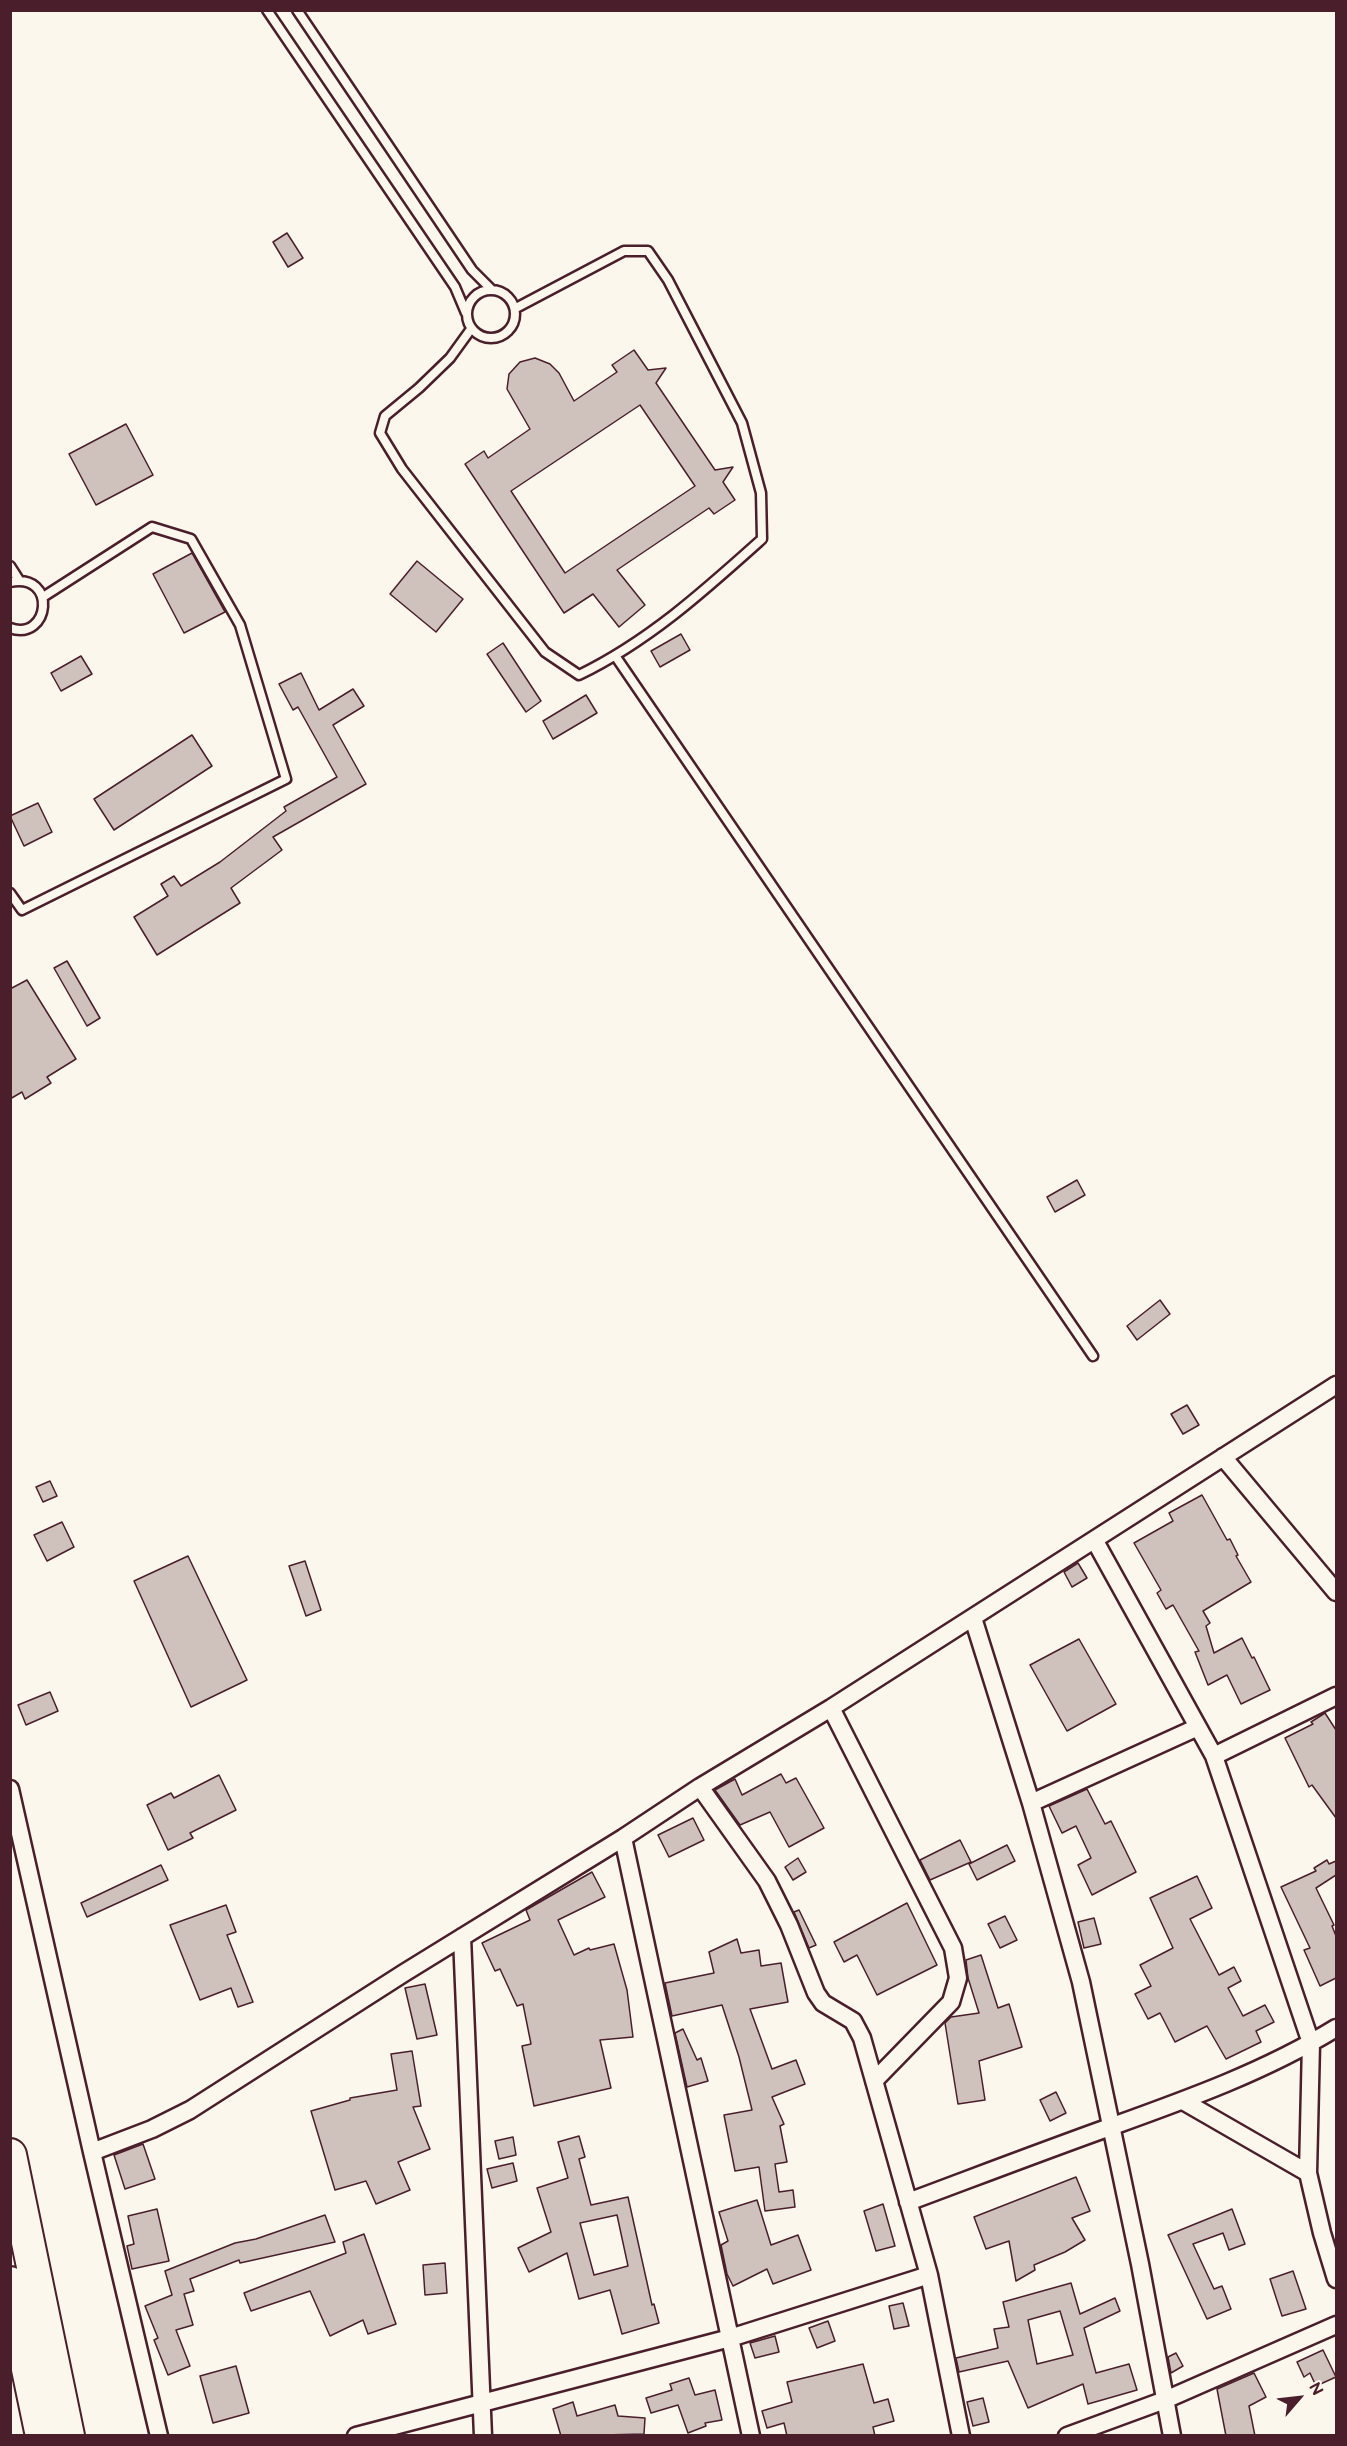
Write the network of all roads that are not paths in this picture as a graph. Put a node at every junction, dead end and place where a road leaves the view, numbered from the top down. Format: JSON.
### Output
{"nodes":[{"id":1,"x":267,"y":10,"type":"edge"},
{"id":2,"x":297,"y":10,"type":"edge"},
{"id":3,"x":490,"y":288,"type":"junction"},
{"id":4,"x":516,"y":308,"type":"junction"},
{"id":5,"x":466,"y":313,"type":"junction"},
{"id":6,"x":471,"y":329,"type":"junction"},
{"id":7,"x":10,"y":566,"type":"edge"},
{"id":8,"x":15,"y":581,"type":"edge"},
{"id":9,"x":43,"y":597,"type":"junction"},
{"id":10,"x":10,"y":628,"type":"edge"},
{"id":11,"x":616,"y":657,"type":"junction"},
{"id":12,"x":10,"y":893,"type":"edge"},
{"id":13,"x":1093,"y":1356,"type":"dead end"},
{"id":14,"x":1336,"y":1385,"type":"edge"},
{"id":15,"x":1223,"y":1457,"type":"junction"},
{"id":16,"x":1095,"y":1541,"type":"junction"},
{"id":17,"x":1336,"y":1592,"type":"edge"},
{"id":18,"x":973,"y":1618,"type":"junction"},
{"id":19,"x":1336,"y":1696,"type":"edge"},
{"id":20,"x":831,"y":1708,"type":"junction"},
{"id":21,"x":1198,"y":1727,"type":"junction"},
{"id":22,"x":1214,"y":1756,"type":"junction"},
{"id":23,"x":700,"y":1787,"type":"junction"},
{"id":24,"x":10,"y":1789,"type":"edge"},
{"id":25,"x":1031,"y":1803,"type":"junction"},
{"id":26,"x":622,"y":1838,"type":"junction"},
{"id":27,"x":462,"y":1937,"type":"junction"},
{"id":28,"x":1336,"y":2028,"type":"edge"},
{"id":29,"x":1311,"y":2043,"type":"junction"},
{"id":30,"x":874,"y":2081,"type":"junction"},
{"id":31,"x":1183,"y":2101,"type":"junction"},
{"id":32,"x":1111,"y":2126,"type":"junction"},
{"id":33,"x":92,"y":2152,"type":"junction"},
{"id":34,"x":10,"y":2155,"type":"edge"},
{"id":35,"x":1308,"y":2173,"type":"junction"},
{"id":36,"x":908,"y":2202,"type":"junction"},
{"id":37,"x":929,"y":2275,"type":"junction"},
{"id":38,"x":1336,"y":2279,"type":"edge"},
{"id":39,"x":10,"y":2283,"type":"edge"},
{"id":40,"x":1336,"y":2325,"type":"edge"},
{"id":41,"x":730,"y":2338,"type":"junction"},
{"id":42,"x":1166,"y":2400,"type":"junction"},
{"id":43,"x":482,"y":2404,"type":"junction"},
{"id":44,"x":42,"y":2436,"type":"edge"},
{"id":45,"x":68,"y":2436,"type":"edge"},
{"id":46,"x":159,"y":2436,"type":"edge"},
{"id":47,"x":356,"y":2436,"type":"edge"},
{"id":48,"x":483,"y":2436,"type":"edge"},
{"id":49,"x":751,"y":2436,"type":"edge"},
{"id":50,"x":961,"y":2436,"type":"edge"},
{"id":51,"x":1067,"y":2436,"type":"edge"},
{"id":52,"x":1172,"y":2436,"type":"edge"}],
"edges":[{"from":1,"to":5,"type":"lane"},
{"from":2,"to":3,"type":"lane"},
{"from":3,"to":4,"type":"lane"},
{"from":3,"to":5,"type":"lane"},
{"from":4,"to":6,"type":"lane"},
{"from":4,"to":11,"type":"lane"},
{"from":5,"to":6,"type":"lane"},
{"from":6,"to":11,"type":"lane"},
{"from":7,"to":8,"type":"lane"},
{"from":8,"to":9,"type":"lane"},
{"from":9,"to":10,"type":"lane"},
{"from":9,"to":12,"type":"lane"},
{"from":11,"to":13,"type":"lane"},
{"from":14,"to":15,"type":"street"},
{"from":15,"to":16,"type":"street"},
{"from":15,"to":17,"type":"street"},
{"from":16,"to":18,"type":"street"},
{"from":16,"to":21,"type":"street"},
{"from":18,"to":20,"type":"street"},
{"from":18,"to":25,"type":"street"},
{"from":19,"to":22,"type":"street"},
{"from":20,"to":23,"type":"street"},
{"from":20,"to":30,"type":"street"},
{"from":21,"to":22,"type":"street"},
{"from":21,"to":25,"type":"street"},
{"from":22,"to":29,"type":"street"},
{"from":23,"to":26,"type":"street"},
{"from":23,"to":30,"type":"street"},
{"from":24,"to":33,"type":"street"},
{"from":25,"to":32,"type":"street"},
{"from":26,"to":27,"type":"street"},
{"from":26,"to":41,"type":"street"},
{"from":27,"to":33,"type":"street"},
{"from":27,"to":43,"type":"street"},
{"from":28,"to":29,"type":"street"},
{"from":29,"to":31,"type":"street"},
{"from":29,"to":35,"type":"street"},
{"from":30,"to":36,"type":"street"},
{"from":31,"to":32,"type":"street"},
{"from":31,"to":35,"type":"street"},
{"from":32,"to":36,"type":"street"},
{"from":32,"to":42,"type":"street"},
{"from":33,"to":46,"type":"street"},
{"from":34,"to":45,"type":"highway"},
{"from":35,"to":38,"type":"street"},
{"from":36,"to":37,"type":"street"},
{"from":37,"to":41,"type":"street"},
{"from":37,"to":50,"type":"street"},
{"from":39,"to":44,"type":"highway"},
{"from":40,"to":42,"type":"street"},
{"from":41,"to":43,"type":"street"},
{"from":41,"to":49,"type":"street"},
{"from":42,"to":51,"type":"street"},
{"from":42,"to":52,"type":"street"},
{"from":43,"to":47,"type":"street"},
{"from":43,"to":48,"type":"street"}]}
